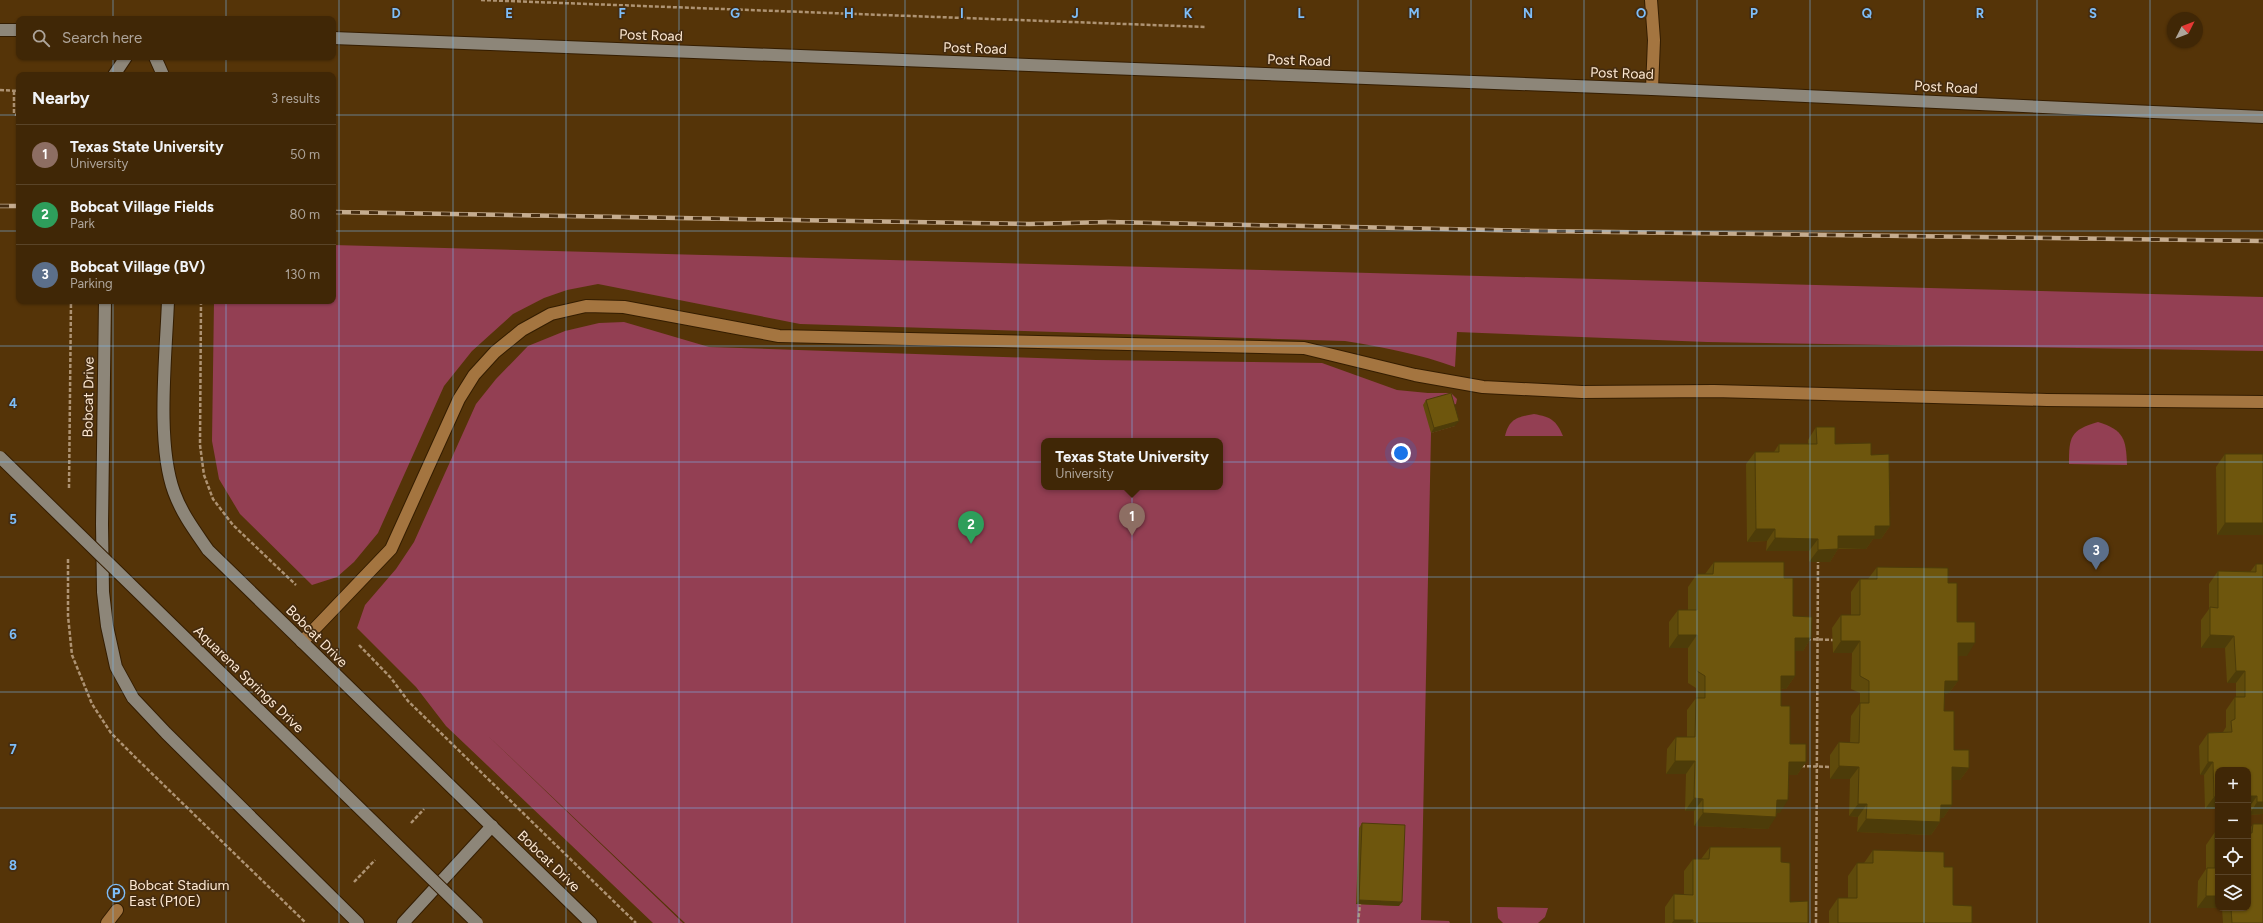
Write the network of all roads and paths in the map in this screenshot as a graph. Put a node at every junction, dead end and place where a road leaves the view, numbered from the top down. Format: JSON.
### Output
{"nodes":[{"id":1,"x":481,"y":0,"type":"edge"},
{"id":2,"x":1651,"y":0,"type":"edge"},
{"id":3,"x":1206,"y":27,"type":"dead end"},
{"id":4,"x":0,"y":30,"type":"edge"},
{"id":5,"x":16,"y":30,"type":"edge"},
{"id":6,"x":336,"y":38,"type":"edge"},
{"id":7,"x":124,"y":60,"type":"edge"},
{"id":8,"x":156,"y":60,"type":"edge"},
{"id":9,"x":116,"y":72,"type":"edge"},
{"id":10,"x":162,"y":72,"type":"edge"},
{"id":11,"x":1652,"y":89,"type":"junction"},
{"id":12,"x":0,"y":90,"type":"edge"},
{"id":13,"x":14,"y":91,"type":"joint"},
{"id":14,"x":16,"y":115,"type":"edge"},
{"id":15,"x":2263,"y":117,"type":"edge"},
{"id":16,"x":105,"y":304,"type":"edge"},
{"id":17,"x":168,"y":304,"type":"edge"},
{"id":18,"x":201,"y":304,"type":"edge"},
{"id":19,"x":2263,"y":402,"type":"edge"},
{"id":20,"x":0,"y":457,"type":"edge"},
{"id":21,"x":1818,"y":562,"type":"edge"},
{"id":22,"x":296,"y":586,"type":"dead end"},
{"id":23,"x":1803,"y":639,"type":"edge"},
{"id":24,"x":1818,"y":640,"type":"junction"},
{"id":25,"x":1832,"y":640,"type":"dead end"},
{"id":26,"x":302,"y":642,"type":"junction"},
{"id":27,"x":359,"y":645,"type":"dead end"},
{"id":28,"x":1797,"y":766,"type":"edge"},
{"id":29,"x":1817,"y":767,"type":"junction"},
{"id":30,"x":1830,"y":767,"type":"dead end"},
{"id":31,"x":492,"y":826,"type":"junction"},
{"id":32,"x":1360,"y":904,"type":"edge"},
{"id":33,"x":117,"y":910,"type":"dead end"},
{"id":34,"x":107,"y":923,"type":"edge"},
{"id":35,"x":358,"y":923,"type":"edge"},
{"id":36,"x":402,"y":923,"type":"edge"},
{"id":37,"x":477,"y":923,"type":"edge"},
{"id":38,"x":591,"y":923,"type":"edge"},
{"id":39,"x":636,"y":923,"type":"edge"},
{"id":40,"x":1358,"y":923,"type":"edge"},
{"id":41,"x":1816,"y":923,"type":"edge"}],
"edges":[{"from":1,"to":3,"type":"path"},
{"from":2,"to":11,"type":"street"},
{"from":4,"to":5,"type":"street"},
{"from":6,"to":11,"type":"street","name":"Post Road"},
{"from":7,"to":9,"type":"street"},
{"from":8,"to":10,"type":"street"},
{"from":11,"to":15,"type":"street","name":"Post Road"},
{"from":12,"to":13,"type":"path"},
{"from":13,"to":14,"type":"path"},
{"from":16,"to":35,"type":"street","name":"Bobcat Drive"},
{"from":17,"to":26,"type":"street","name":"Bobcat Drive"},
{"from":18,"to":22,"type":"path"},
{"from":19,"to":26,"type":"street"},
{"from":20,"to":37,"type":"street","name":"Aquarena Springs Drive","bridge":true},
{"from":21,"to":24,"type":"path"},
{"from":23,"to":24,"type":"path"},
{"from":24,"to":25,"type":"path"},
{"from":24,"to":29,"type":"path"},
{"from":26,"to":31,"type":"street","name":"Bobcat Drive"},
{"from":27,"to":39,"type":"path"},
{"from":28,"to":29,"type":"path"},
{"from":29,"to":30,"type":"path"},
{"from":29,"to":41,"type":"path"},
{"from":31,"to":36,"type":"street"},
{"from":31,"to":38,"type":"street","name":"Bobcat Drive"},
{"from":32,"to":40,"type":"path"},
{"from":33,"to":34,"type":"street"}]}
